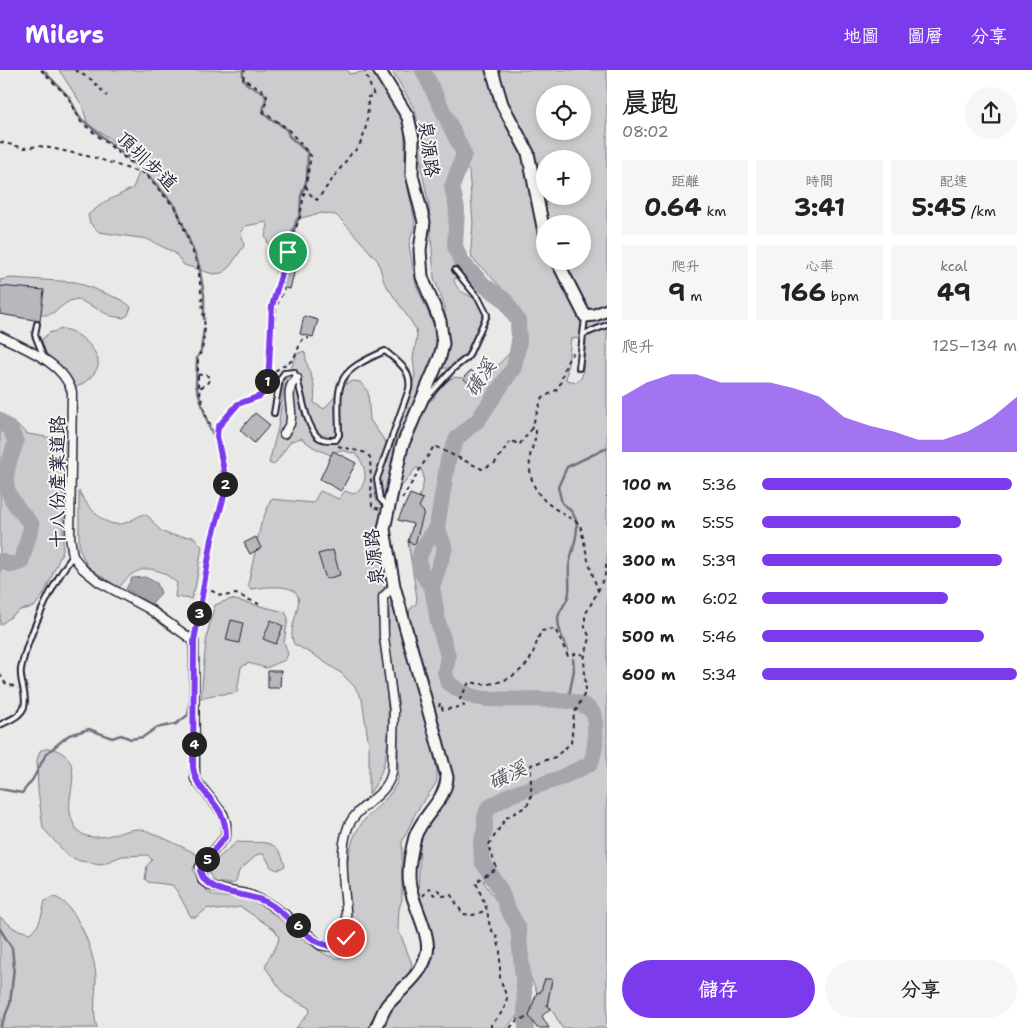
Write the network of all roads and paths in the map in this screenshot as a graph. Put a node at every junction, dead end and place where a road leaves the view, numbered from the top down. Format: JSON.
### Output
{"nodes":[{"id":1,"x":41,"y":70,"type":"edge"},
{"id":2,"x":75,"y":70,"type":"edge"},
{"id":3,"x":244,"y":70,"type":"edge"},
{"id":4,"x":367,"y":70,"type":"edge"},
{"id":5,"x":379,"y":70,"type":"edge"},
{"id":6,"x":492,"y":70,"type":"edge"},
{"id":7,"x":107,"y":96,"type":"dead end"},
{"id":8,"x":0,"y":142,"type":"edge"},
{"id":9,"x":139,"y":170,"type":"junction"},
{"id":10,"x":306,"y":186,"type":"junction"},
{"id":11,"x":541,"y":215,"type":"edge"},
{"id":12,"x":455,"y":270,"type":"dead end"},
{"id":13,"x":562,"y":270,"type":"edge"},
{"id":14,"x":284,"y":289,"type":"dead end"},
{"id":15,"x":276,"y":291,"type":"junction"},
{"id":16,"x":281,"y":293,"type":"junction"},
{"id":17,"x":607,"y":310,"type":"edge"},
{"id":18,"x":585,"y":316,"type":"junction"},
{"id":19,"x":37,"y":324,"type":"dead end"},
{"id":20,"x":607,"y":325,"type":"edge"},
{"id":21,"x":584,"y":334,"type":"junction"},
{"id":22,"x":0,"y":336,"type":"edge"},
{"id":23,"x":310,"y":338,"type":"dead end"},
{"id":24,"x":582,"y":344,"type":"junction"},
{"id":25,"x":44,"y":360,"type":"junction"},
{"id":26,"x":579,"y":368,"type":"dead end"},
{"id":27,"x":198,"y":375,"type":"junction"},
{"id":28,"x":297,"y":378,"type":"junction"},
{"id":29,"x":268,"y":387,"type":"junction"},
{"id":30,"x":199,"y":388,"type":"junction"},
{"id":31,"x":420,"y":404,"type":"junction"},
{"id":32,"x":274,"y":413,"type":"dead end"},
{"id":33,"x":532,"y":430,"type":"junction"},
{"id":34,"x":284,"y":434,"type":"dead end"},
{"id":35,"x":217,"y":436,"type":"junction"},
{"id":36,"x":334,"y":446,"type":"dead end"},
{"id":37,"x":389,"y":509,"type":"junction"},
{"id":38,"x":73,"y":556,"type":"junction"},
{"id":39,"x":607,"y":560,"type":"edge"},
{"id":40,"x":394,"y":586,"type":"junction"},
{"id":41,"x":204,"y":587,"type":"junction"},
{"id":42,"x":598,"y":591,"type":"junction"},
{"id":43,"x":259,"y":604,"type":"dead end"},
{"id":44,"x":194,"y":641,"type":"junction"},
{"id":45,"x":585,"y":656,"type":"junction"},
{"id":46,"x":0,"y":674,"type":"edge"},
{"id":47,"x":23,"y":689,"type":"junction"},
{"id":48,"x":424,"y":698,"type":"junction"},
{"id":49,"x":0,"y":725,"type":"edge"},
{"id":50,"x":424,"y":902,"type":"dead end"},
{"id":51,"x":487,"y":910,"type":"junction"},
{"id":52,"x":530,"y":1018,"type":"dead end"},
{"id":53,"x":376,"y":1028,"type":"edge"},
{"id":54,"x":492,"y":1028,"type":"edge"},
{"id":55,"x":510,"y":1028,"type":"edge"}],
"edges":[{"from":1,"to":9,"type":"path","name":"頂圳步道"},
{"from":2,"to":7,"type":"path"},
{"from":3,"to":10,"type":"path"},
{"from":4,"to":10,"type":"path"},
{"from":5,"to":31,"type":"street","name":"泉源路"},
{"from":6,"to":11,"type":"street"},
{"from":8,"to":9,"type":"path"},
{"from":9,"to":27,"type":"path","name":"頂圳步道"},
{"from":10,"to":15,"type":"path"},
{"from":12,"to":31,"type":"lane"},
{"from":13,"to":18,"type":"street"},
{"from":14,"to":16,"type":"path"},
{"from":15,"to":16,"type":"path"},
{"from":15,"to":29,"type":"path"},
{"from":16,"to":29,"type":"path"},
{"from":17,"to":18,"type":"street"},
{"from":18,"to":21,"type":"lane"},
{"from":19,"to":25,"type":"lane"},
{"from":20,"to":21,"type":"lane"},
{"from":21,"to":24,"type":"lane"},
{"from":22,"to":25,"type":"street","name":"十八份產業道路"},
{"from":23,"to":29,"type":"path"},
{"from":24,"to":26,"type":"lane"},
{"from":24,"to":33,"type":"path"},
{"from":25,"to":38,"type":"street","name":"十八份產業道路"},
{"from":27,"to":30,"type":"path","name":"頂圳步道"},
{"from":27,"to":30,"type":"path"},
{"from":28,"to":32,"type":"lane"},
{"from":28,"to":34,"type":"street"},
{"from":28,"to":37,"type":"lane"},
{"from":29,"to":35,"type":"path"},
{"from":30,"to":35,"type":"path","name":"頂圳步道"},
{"from":31,"to":37,"type":"street","name":"泉源路"},
{"from":33,"to":37,"type":"path"},
{"from":33,"to":42,"type":"path"},
{"from":35,"to":41,"type":"path","name":"頂圳步道"},
{"from":36,"to":37,"type":"path"},
{"from":37,"to":40,"type":"street","name":"泉源路"},
{"from":38,"to":44,"type":"street","name":"十八份產業道路"},
{"from":38,"to":47,"type":"lane"},
{"from":39,"to":42,"type":"path"},
{"from":40,"to":44,"type":"street"},
{"from":40,"to":48,"type":"street","name":"泉源路"},
{"from":41,"to":43,"type":"path"},
{"from":41,"to":44,"type":"path","name":"頂圳步道"},
{"from":42,"to":45,"type":"path"},
{"from":45,"to":48,"type":"path"},
{"from":45,"to":51,"type":"path"},
{"from":46,"to":47,"type":"path"},
{"from":47,"to":49,"type":"lane"},
{"from":48,"to":53,"type":"street","name":"泉源路"},
{"from":50,"to":51,"type":"path"},
{"from":51,"to":54,"type":"path"},
{"from":52,"to":55,"type":"path"}]}
